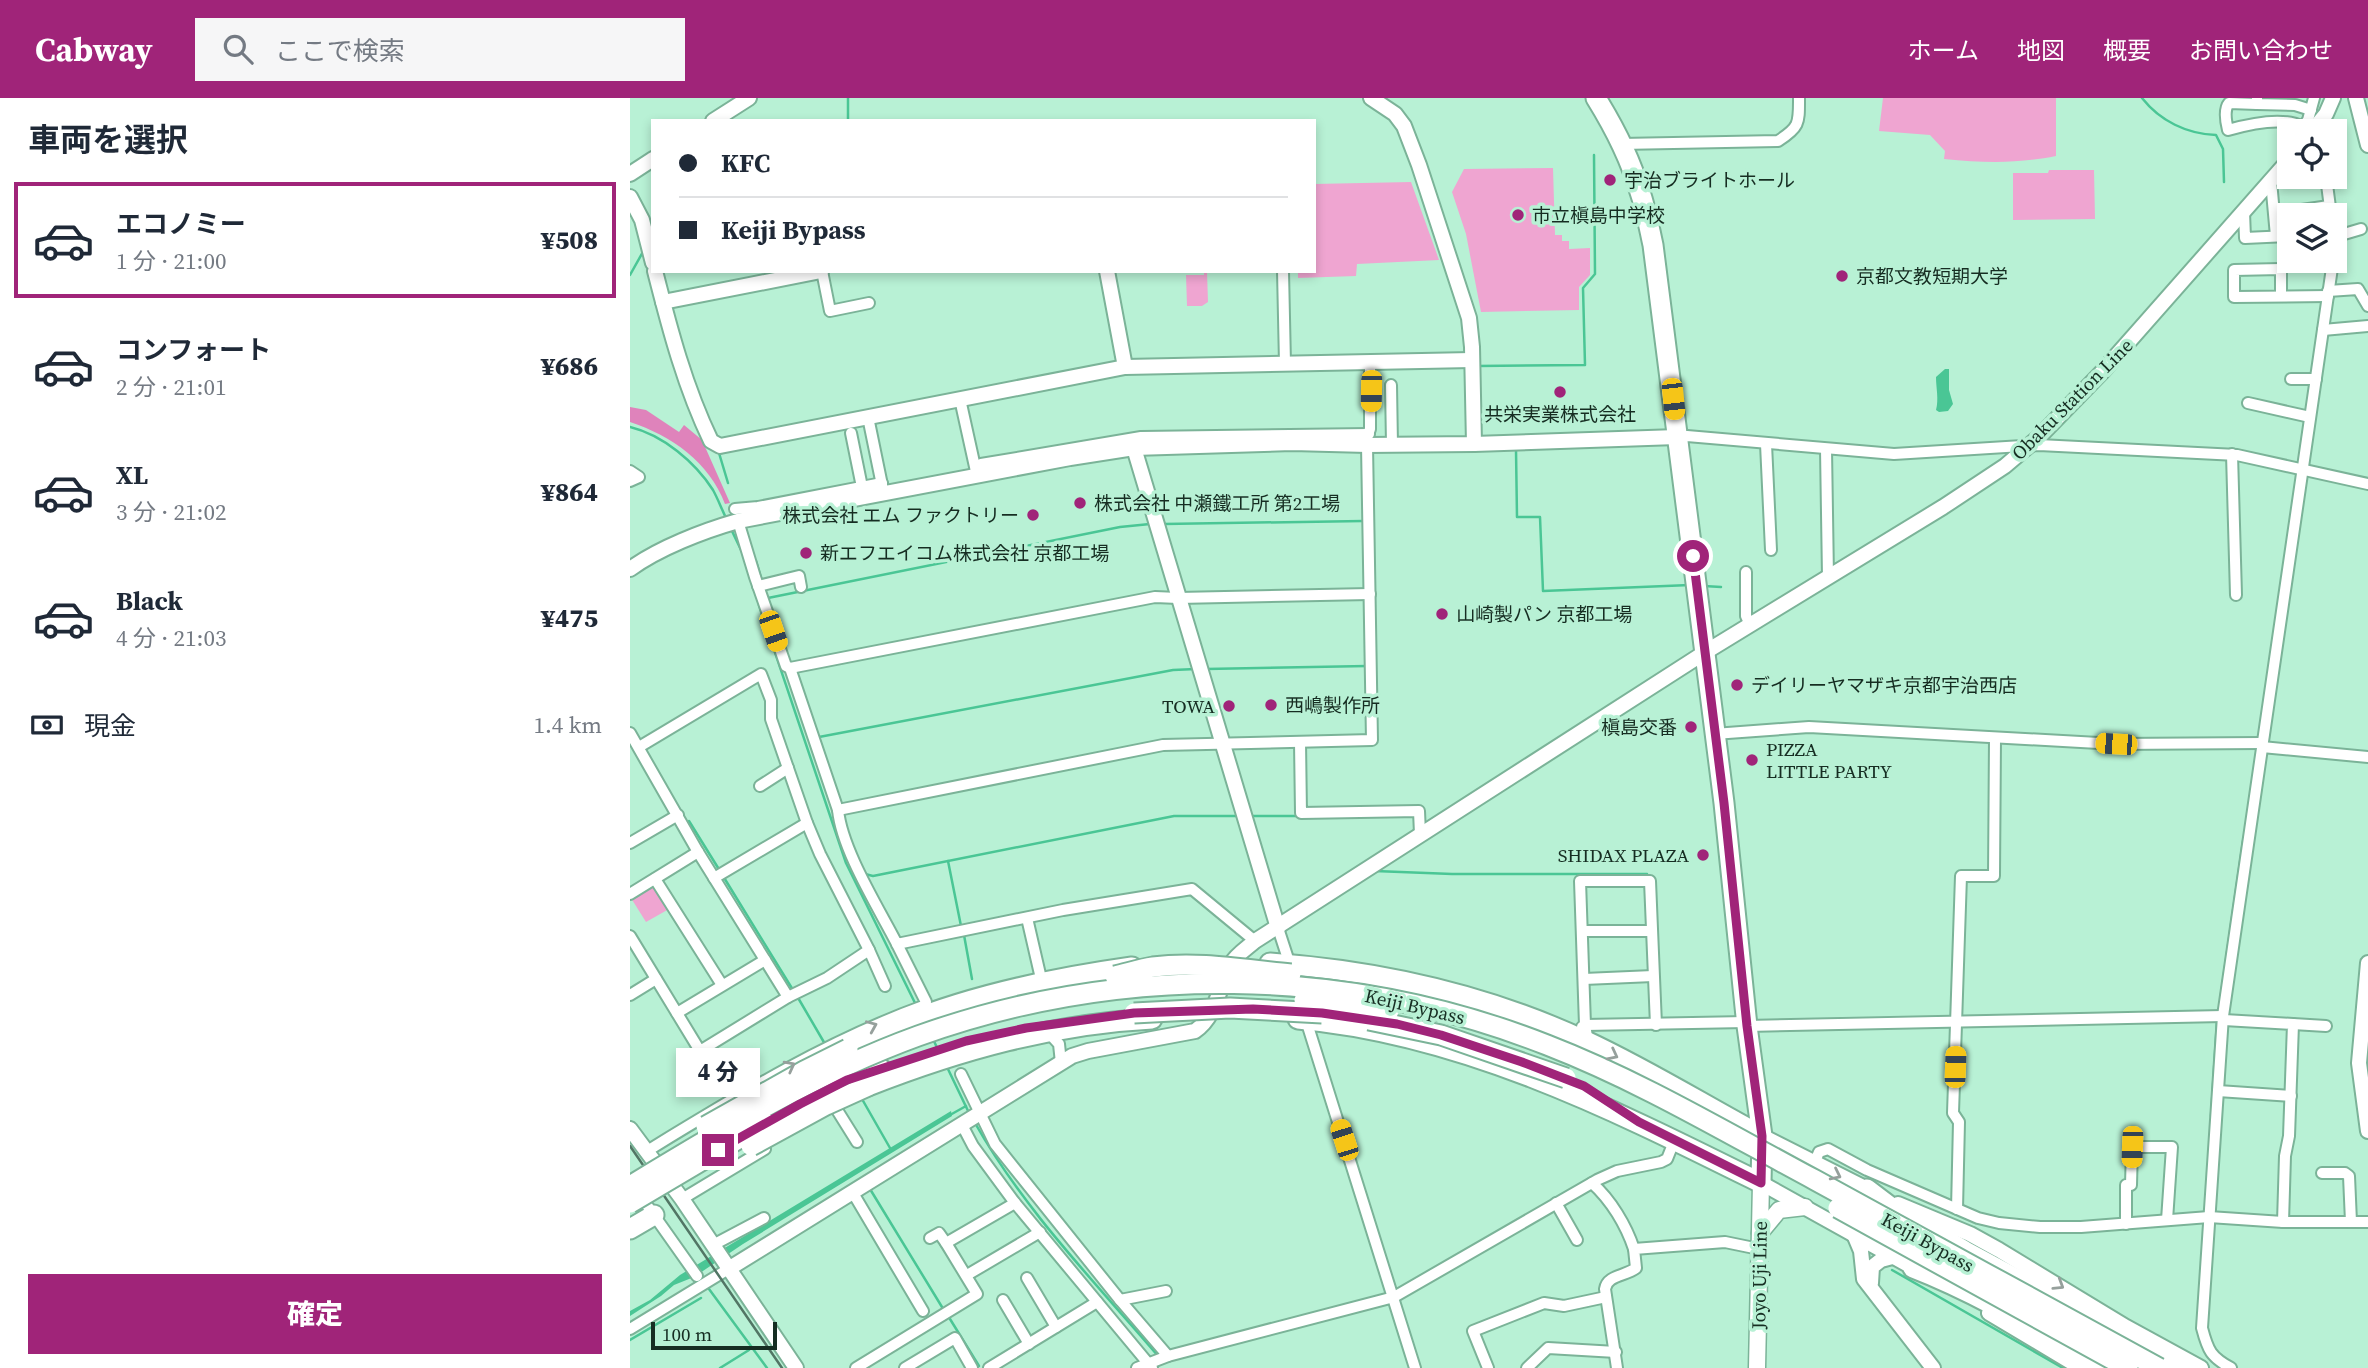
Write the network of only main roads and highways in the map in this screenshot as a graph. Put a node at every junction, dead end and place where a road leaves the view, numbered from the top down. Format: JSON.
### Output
{"nodes":[{"id":1,"x":1596,"y":98,"type":"edge"},
{"id":2,"x":923,"y":1014,"type":"junction"},
{"id":3,"x":1582,"y":1036,"type":"junction"},
{"id":4,"x":847,"y":1080,"type":"junction"},
{"id":5,"x":1755,"y":1087,"type":"junction"},
{"id":6,"x":1713,"y":1109,"type":"junction"},
{"id":7,"x":1639,"y":1122,"type":"junction"},
{"id":8,"x":1762,"y":1136,"type":"junction"},
{"id":9,"x":630,"y":1172,"type":"edge"},
{"id":10,"x":1761,"y":1183,"type":"junction"},
{"id":11,"x":630,"y":1186,"type":"edge"},
{"id":12,"x":1867,"y":1189,"type":"road end"},
{"id":13,"x":630,"y":1203,"type":"edge"},
{"id":14,"x":1805,"y":1207,"type":"road end"},
{"id":15,"x":654,"y":1215,"type":"road end"},
{"id":16,"x":630,"y":1219,"type":"edge"},
{"id":17,"x":630,"y":1229,"type":"edge"},
{"id":18,"x":1760,"y":1241,"type":"junction"},
{"id":19,"x":1913,"y":1268,"type":"road end"},
{"id":20,"x":2095,"y":1367,"type":"edge"},
{"id":21,"x":2193,"y":1367,"type":"edge"},
{"id":22,"x":1757,"y":1368,"type":"edge"},
{"id":23,"x":2128,"y":1368,"type":"edge"},
{"id":24,"x":2159,"y":1368,"type":"edge"}],
"edges":[{"from":1,"to":5,"type":"highway"},
{"from":2,"to":3,"type":"highway","bridge":true},
{"from":2,"to":3,"type":"highway"},
{"from":9,"to":2,"type":"highway","one_way":true,"bridge":true},
{"from":2,"to":11,"type":"highway","name":"Keiji Bypass","bridge":true},
{"from":2,"to":24,"type":"highway","name":"Keiji Bypass","bridge":true},
{"from":3,"to":6,"type":"highway","one_way":true},
{"from":4,"to":7,"type":"highway","bridge":true},
{"from":4,"to":13,"type":"highway","name":"Keiji Bypass","bridge":true},
{"from":4,"to":23,"type":"highway","name":"Keiji Bypass","bridge":true},
{"from":5,"to":6,"type":"highway"},
{"from":5,"to":8,"type":"highway"},
{"from":6,"to":8,"type":"highway"},
{"from":7,"to":10,"type":"highway"},
{"from":7,"to":16,"type":"highway","bridge":true},
{"from":8,"to":10,"type":"highway"},
{"from":10,"to":18,"type":"main road","name":"Joyo Uji Line"},
{"from":12,"to":21,"type":"highway"},
{"from":14,"to":18,"type":"main road"},
{"from":15,"to":17,"type":"highway"},
{"from":18,"to":22,"type":"main road","name":"Joyo Uji Line"},
{"from":19,"to":20,"type":"highway"}]}
